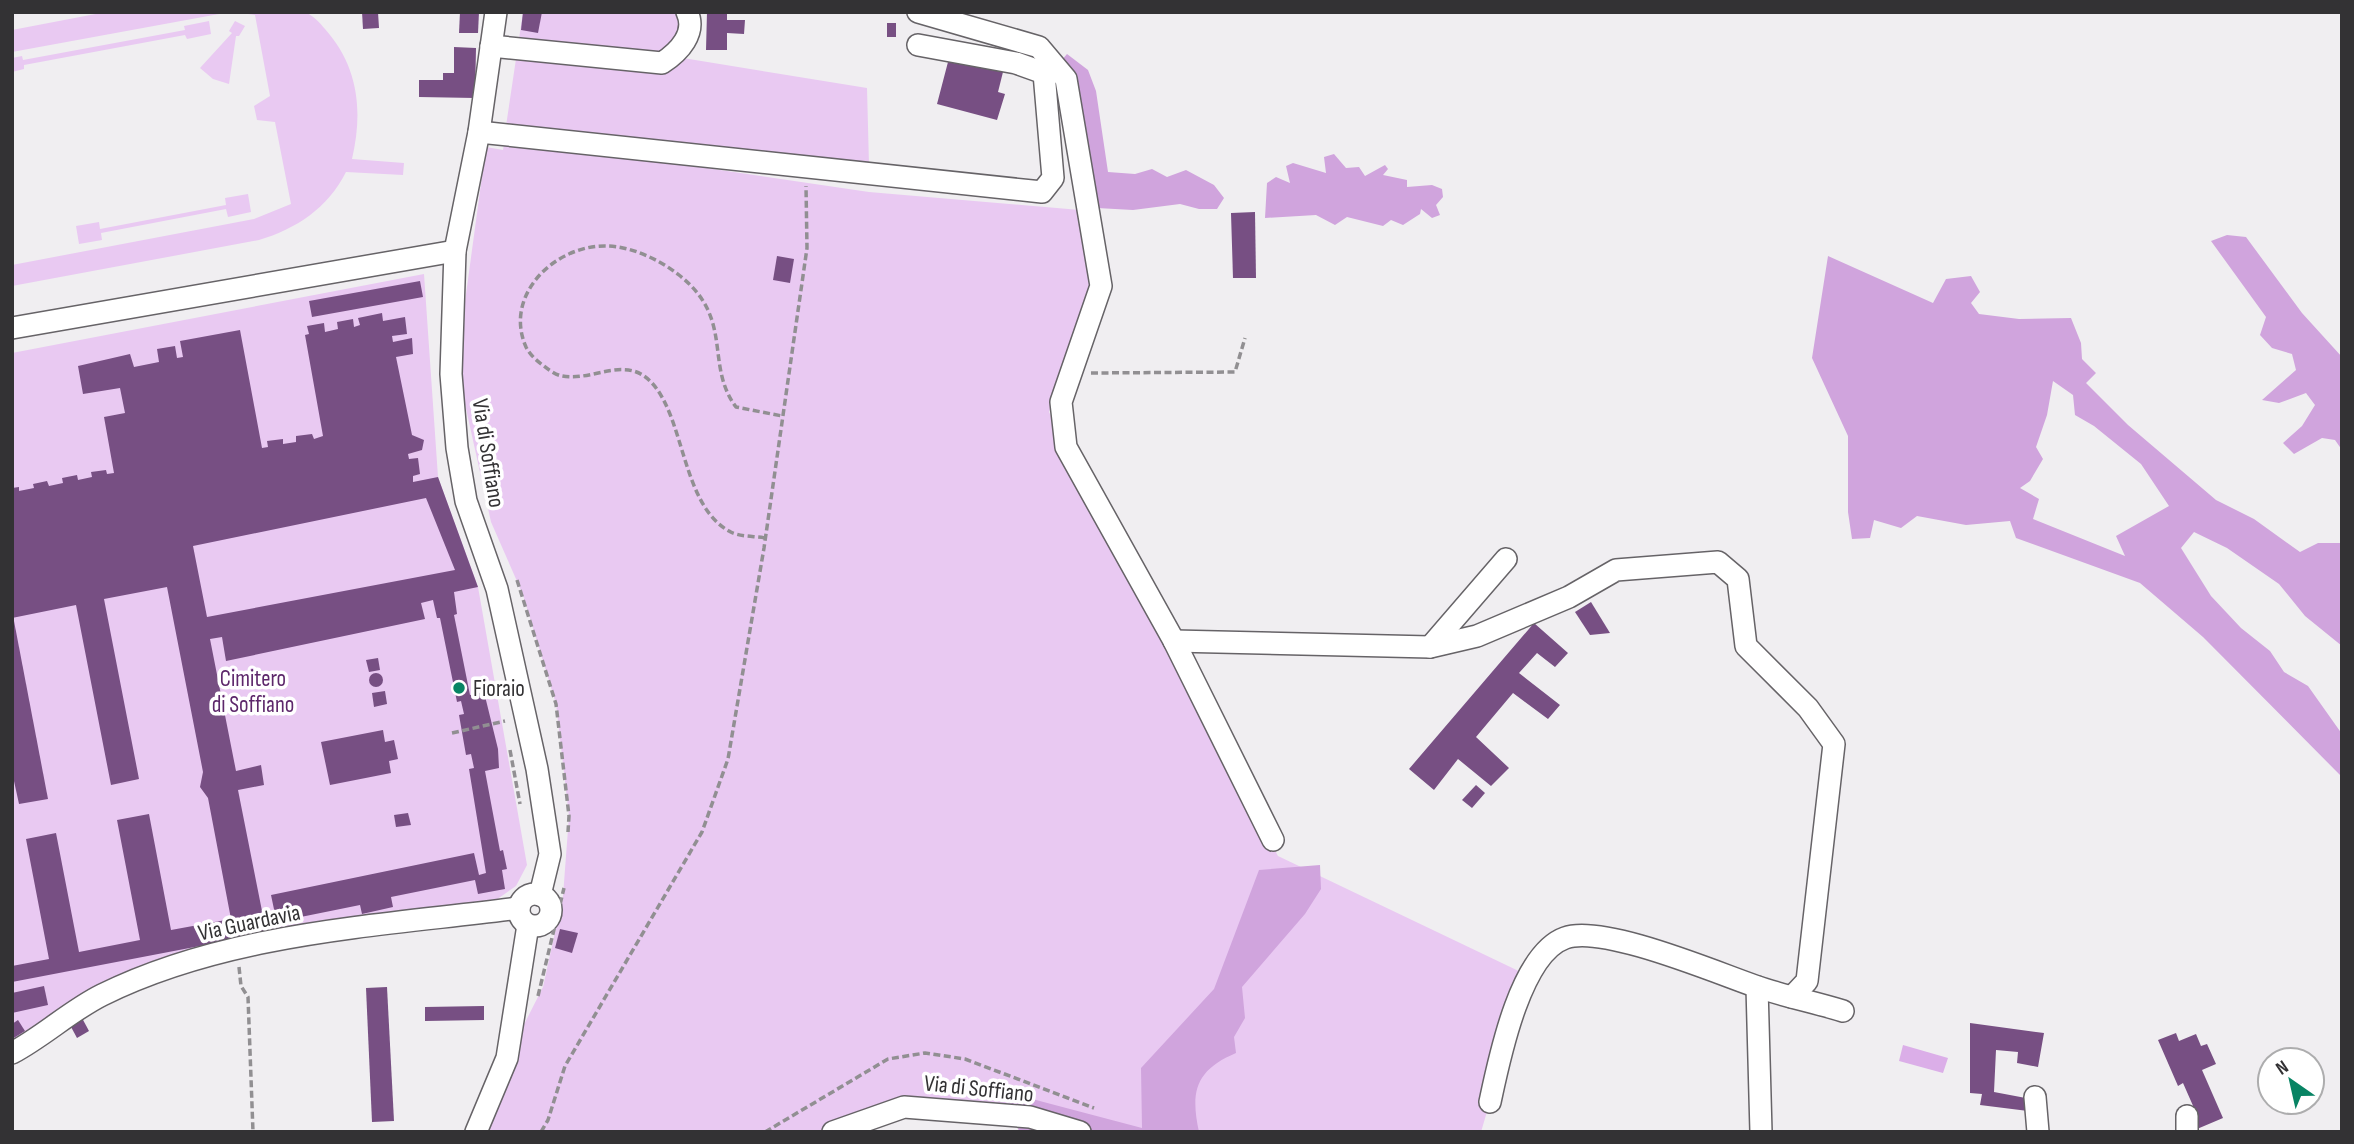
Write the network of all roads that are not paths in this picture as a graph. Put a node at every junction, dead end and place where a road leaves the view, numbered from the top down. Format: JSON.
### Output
{"nodes":[{"id":1,"x":496,"y":12,"type":"edge"},
{"id":2,"x":687,"y":12,"type":"edge"},
{"id":3,"x":918,"y":12,"type":"edge"},
{"id":4,"x":918,"y":45,"type":"dead end"},
{"id":5,"x":491,"y":46,"type":"junction"},
{"id":6,"x":479,"y":132,"type":"junction"},
{"id":7,"x":455,"y":251,"type":"junction"},
{"id":8,"x":12,"y":328,"type":"edge"},
{"id":9,"x":1506,"y":559,"type":"dead end"},
{"id":10,"x":1174,"y":641,"type":"junction"},
{"id":11,"x":1430,"y":647,"type":"junction"},
{"id":12,"x":1273,"y":840,"type":"dead end"},
{"id":13,"x":523,"y":916,"type":"junction"},
{"id":14,"x":1757,"y":987,"type":"junction"},
{"id":15,"x":1792,"y":997,"type":"junction"},
{"id":16,"x":1843,"y":1011,"type":"dead end"},
{"id":17,"x":12,"y":1053,"type":"edge"},
{"id":18,"x":2035,"y":1097,"type":"dead end"},
{"id":19,"x":1490,"y":1102,"type":"dead end"},
{"id":20,"x":476,"y":1132,"type":"edge"},
{"id":21,"x":833,"y":1132,"type":"edge"},
{"id":22,"x":1080,"y":1132,"type":"edge"},
{"id":23,"x":1761,"y":1132,"type":"edge"},
{"id":24,"x":2038,"y":1132,"type":"edge"}],
"edges":[{"from":1,"to":5,"type":"street","name":"Via di Soffiano"},
{"from":2,"to":5,"type":"street"},
{"from":3,"to":10,"type":"street"},
{"from":4,"to":6,"type":"street"},
{"from":5,"to":6,"type":"street","name":"Via di Soffiano"},
{"from":6,"to":7,"type":"street","name":"Via di Soffiano"},
{"from":7,"to":8,"type":"street"},
{"from":7,"to":13,"type":"street","name":"Via di Soffiano"},
{"from":9,"to":11,"type":"street"},
{"from":10,"to":11,"type":"street"},
{"from":10,"to":12,"type":"street"},
{"from":11,"to":15,"type":"street"},
{"from":13,"to":17,"type":"street","name":"Via Guardavia"},
{"from":13,"to":20,"type":"street"},
{"from":14,"to":15,"type":"street"},
{"from":14,"to":19,"type":"street"},
{"from":14,"to":23,"type":"street"},
{"from":15,"to":16,"type":"street"},
{"from":18,"to":24,"type":"street"},
{"from":21,"to":22,"type":"street","name":"Via di Soffiano"}]}
